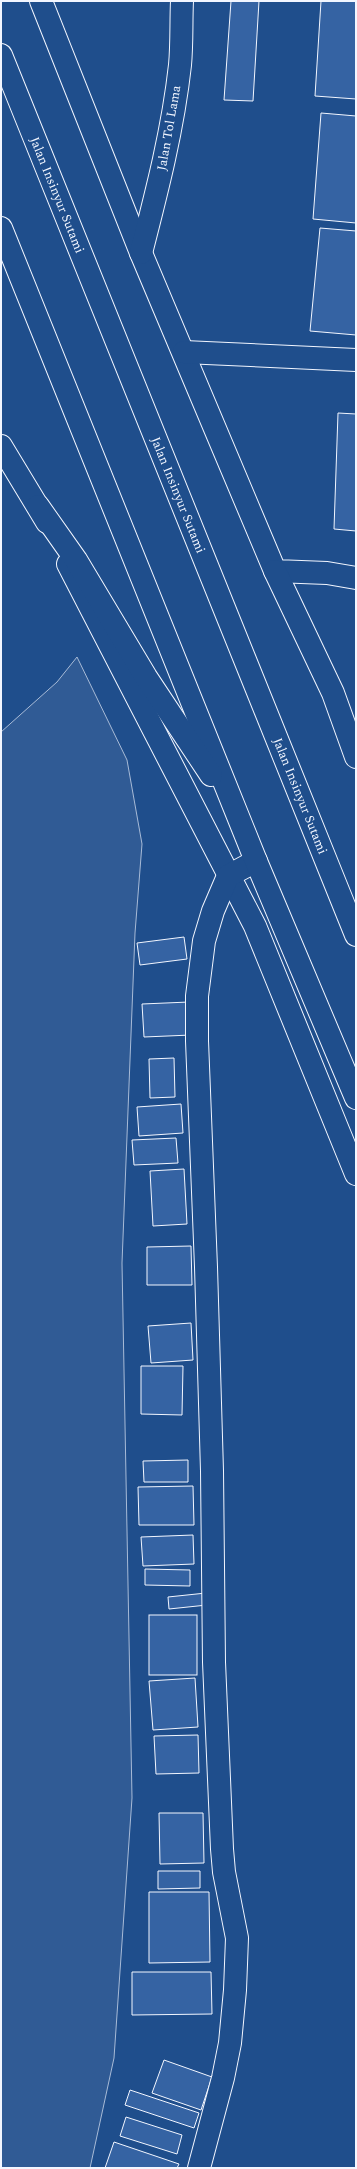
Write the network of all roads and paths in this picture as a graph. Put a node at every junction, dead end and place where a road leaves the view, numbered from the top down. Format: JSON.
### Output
{"nodes":[{"id":1,"x":41,"y":1,"type":"edge"},
{"id":2,"x":182,"y":1,"type":"edge"},
{"id":3,"x":1,"y":55,"type":"edge"},
{"id":4,"x":1,"y":228,"type":"edge"},
{"id":5,"x":141,"y":253,"type":"junction"},
{"id":6,"x":184,"y":352,"type":"junction"},
{"id":7,"x":356,"y":360,"type":"edge"},
{"id":8,"x":1,"y":446,"type":"edge"},
{"id":9,"x":38,"y":506,"type":"junction"},
{"id":10,"x":275,"y":572,"type":"junction"},
{"id":11,"x":354,"y":579,"type":"edge"},
{"id":12,"x":356,"y":757,"type":"edge"},
{"id":13,"x":236,"y":815,"type":"junction"},
{"id":14,"x":256,"y":861,"type":"junction"},
{"id":15,"x":228,"y":876,"type":"junction"},
{"id":16,"x":356,"y":935,"type":"edge"},
{"id":17,"x":356,"y":1098,"type":"edge"},
{"id":18,"x":356,"y":1174,"type":"edge"},
{"id":19,"x":199,"y":2168,"type":"edge"}],
"edges":[{"from":1,"to":5,"type":"main road"},
{"from":2,"to":5,"type":"main road","name":"Jalan Tol Lama"},
{"from":3,"to":16,"type":"main road","name":"Jalan Insinyur Sutami"},
{"from":4,"to":13,"type":"main road"},
{"from":5,"to":6,"type":"main road"},
{"from":6,"to":7,"type":"main road"},
{"from":6,"to":10,"type":"main road"},
{"from":8,"to":9,"type":"main road"},
{"from":9,"to":13,"type":"main road"},
{"from":9,"to":15,"type":"main road"},
{"from":10,"to":11,"type":"main road"},
{"from":10,"to":12,"type":"main road"},
{"from":13,"to":14,"type":"main road"},
{"from":14,"to":15,"type":"main road"},
{"from":14,"to":17,"type":"main road"},
{"from":15,"to":18,"type":"main road"},
{"from":15,"to":19,"type":"main road"}]}
